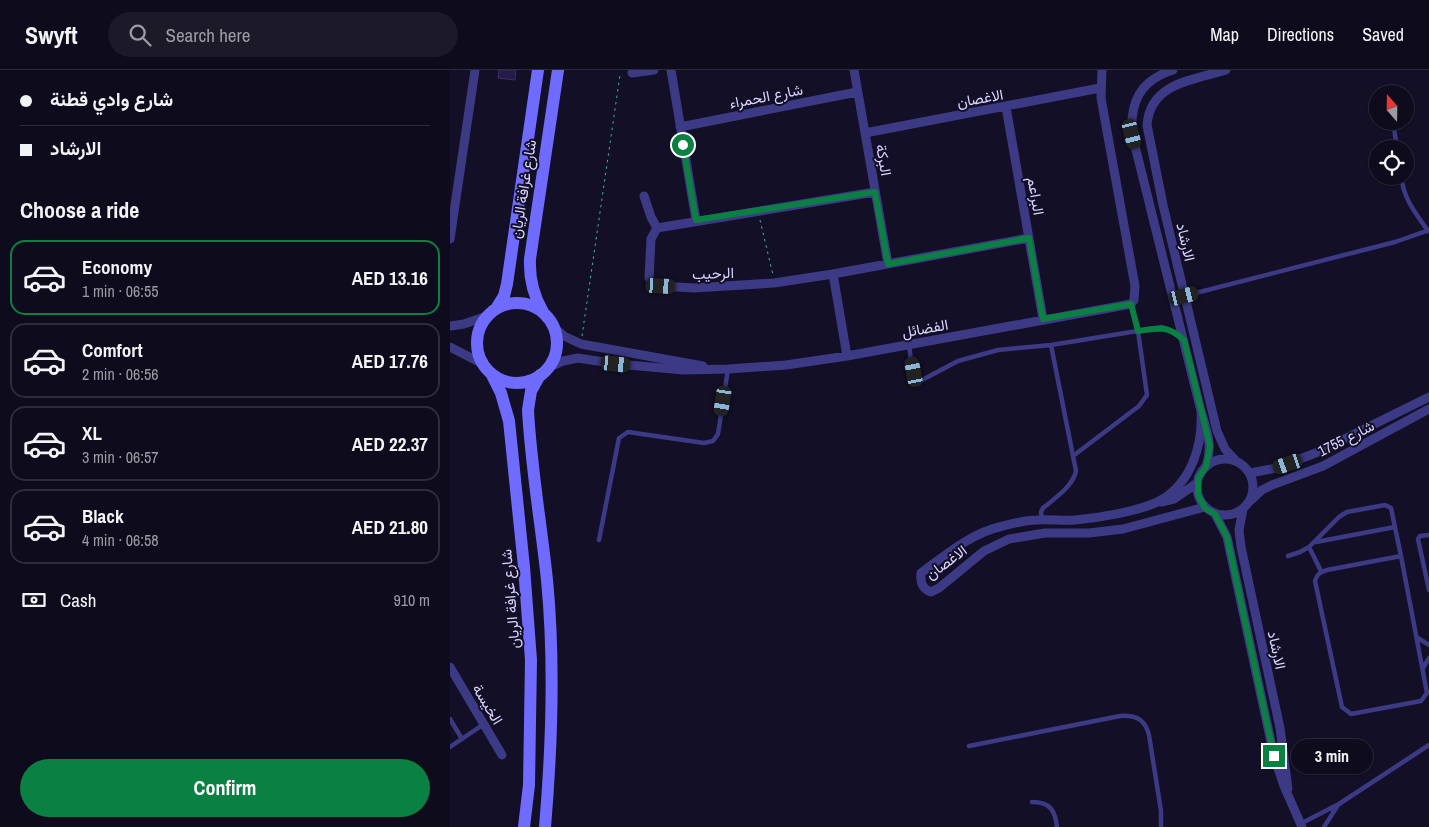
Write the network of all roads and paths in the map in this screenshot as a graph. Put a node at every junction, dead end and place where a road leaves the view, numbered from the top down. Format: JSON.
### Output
{"nodes":[{"id":1,"x":475,"y":70,"type":"edge"},
{"id":2,"x":538,"y":70,"type":"edge"},
{"id":3,"x":558,"y":70,"type":"edge"},
{"id":4,"x":654,"y":70,"type":"edge"},
{"id":5,"x":671,"y":70,"type":"edge"},
{"id":6,"x":854,"y":70,"type":"edge"},
{"id":7,"x":1102,"y":70,"type":"edge"},
{"id":8,"x":1173,"y":70,"type":"edge"},
{"id":9,"x":1226,"y":70,"type":"edge"},
{"id":10,"x":632,"y":73,"type":"joint"},
{"id":11,"x":1100,"y":88,"type":"junction"},
{"id":12,"x":857,"y":92,"type":"junction"},
{"id":13,"x":1006,"y":107,"type":"junction"},
{"id":14,"x":680,"y":126,"type":"junction"},
{"id":15,"x":865,"y":132,"type":"junction"},
{"id":16,"x":1402,"y":185,"type":"edge"},
{"id":17,"x":875,"y":192,"type":"junction"},
{"id":18,"x":644,"y":196,"type":"dead end"},
{"id":19,"x":758,"y":211,"type":"junction"},
{"id":20,"x":696,"y":220,"type":"junction"},
{"id":21,"x":657,"y":228,"type":"junction"},
{"id":22,"x":1429,"y":230,"type":"edge"},
{"id":23,"x":1029,"y":238,"type":"junction"},
{"id":24,"x":450,"y":239,"type":"edge"},
{"id":25,"x":888,"y":264,"type":"junction"},
{"id":26,"x":833,"y":274,"type":"junction"},
{"id":27,"x":774,"y":283,"type":"junction"},
{"id":28,"x":1184,"y":296,"type":"junction"},
{"id":29,"x":1133,"y":302,"type":"junction"},
{"id":30,"x":542,"y":312,"type":"junction"},
{"id":31,"x":492,"y":313,"type":"junction"},
{"id":32,"x":1043,"y":319,"type":"junction"},
{"id":33,"x":450,"y":326,"type":"edge"},
{"id":34,"x":554,"y":327,"type":"junction"},
{"id":35,"x":1138,"y":331,"type":"junction"},
{"id":36,"x":1184,"y":340,"type":"junction"},
{"id":37,"x":581,"y":344,"type":"junction"},
{"id":38,"x":909,"y":345,"type":"junction"},
{"id":39,"x":1051,"y":345,"type":"junction"},
{"id":40,"x":450,"y":347,"type":"edge"},
{"id":41,"x":847,"y":356,"type":"junction"},
{"id":42,"x":487,"y":368,"type":"junction"},
{"id":43,"x":723,"y":369,"type":"junction"},
{"id":44,"x":544,"y":372,"type":"junction"},
{"id":45,"x":1429,"y":397,"type":"edge"},
{"id":46,"x":1429,"y":409,"type":"edge"},
{"id":47,"x":1201,"y":411,"type":"junction"},
{"id":48,"x":1073,"y":456,"type":"junction"},
{"id":49,"x":1237,"y":462,"type":"junction"},
{"id":50,"x":1206,"y":467,"type":"junction"},
{"id":51,"x":1250,"y":473,"type":"junction"},
{"id":52,"x":1197,"y":483,"type":"junction"},
{"id":53,"x":1146,"y":505,"type":"junction"},
{"id":54,"x":1246,"y":506,"type":"junction"},
{"id":55,"x":1205,"y":508,"type":"junction"},
{"id":56,"x":1215,"y":514,"type":"junction"},
{"id":57,"x":1042,"y":520,"type":"junction"},
{"id":58,"x":1395,"y":527,"type":"junction"},
{"id":59,"x":1429,"y":534,"type":"edge"},
{"id":60,"x":599,"y":540,"type":"dead end"},
{"id":61,"x":1315,"y":542,"type":"junction"},
{"id":62,"x":1309,"y":547,"type":"junction"},
{"id":63,"x":1288,"y":556,"type":"dead end"},
{"id":64,"x":1401,"y":556,"type":"junction"},
{"id":65,"x":1321,"y":572,"type":"junction"},
{"id":66,"x":1429,"y":590,"type":"edge"},
{"id":67,"x":1418,"y":638,"type":"junction"},
{"id":68,"x":1429,"y":645,"type":"edge"},
{"id":69,"x":1429,"y":658,"type":"edge"},
{"id":70,"x":450,"y":667,"type":"edge"},
{"id":71,"x":1423,"y":669,"type":"junction"},
{"id":72,"x":450,"y":719,"type":"edge"},
{"id":73,"x":484,"y":724,"type":"junction"},
{"id":74,"x":462,"y":738,"type":"junction"},
{"id":75,"x":1429,"y":745,"type":"edge"},
{"id":76,"x":450,"y":746,"type":"edge"},
{"id":77,"x":969,"y":746,"type":"dead end"},
{"id":78,"x":502,"y":755,"type":"dead end"},
{"id":79,"x":1289,"y":796,"type":"junction"},
{"id":80,"x":1032,"y":802,"type":"dead end"},
{"id":81,"x":1339,"y":804,"type":"junction"},
{"id":82,"x":1301,"y":826,"type":"edge"},
{"id":83,"x":524,"y":827,"type":"edge"},
{"id":84,"x":545,"y":827,"type":"edge"},
{"id":85,"x":1057,"y":827,"type":"edge"},
{"id":86,"x":1160,"y":827,"type":"edge"},
{"id":87,"x":1324,"y":827,"type":"edge"}],
"edges":[{"from":1,"to":24,"type":"street"},
{"from":2,"to":31,"type":"main road","name":"شارع غرافة الريان"},
{"from":3,"to":30,"type":"main road","name":"شارع غرافة الريان"},
{"from":4,"to":10,"type":"street"},
{"from":5,"to":14,"type":"street"},
{"from":6,"to":12,"type":"street","name":"البركة"},
{"from":7,"to":11,"type":"street"},
{"from":8,"to":36,"type":"street","name":"الارشاد"},
{"from":9,"to":28,"type":"street","name":"الارشاد"},
{"from":10,"to":37,"type":"path"},
{"from":11,"to":13,"type":"street","name":"الاغصان"},
{"from":11,"to":29,"type":"street"},
{"from":12,"to":14,"type":"street","name":"شارع الحمراء"},
{"from":12,"to":15,"type":"street","name":"البركة"},
{"from":13,"to":15,"type":"street","name":"الاغصان"},
{"from":13,"to":23,"type":"street","name":"البراعم"},
{"from":14,"to":20,"type":"street"},
{"from":15,"to":17,"type":"street","name":"البركة"},
{"from":16,"to":22,"type":"lane"},
{"from":17,"to":19,"type":"street"},
{"from":17,"to":25,"type":"street","name":"البركة"},
{"from":18,"to":21,"type":"street"},
{"from":19,"to":20,"type":"street"},
{"from":19,"to":27,"type":"path"},
{"from":20,"to":21,"type":"street"},
{"from":21,"to":27,"type":"street","name":"الرحيب"},
{"from":22,"to":28,"type":"lane"},
{"from":23,"to":25,"type":"street","name":"الرحيب"},
{"from":23,"to":32,"type":"street","name":"البراعم"},
{"from":25,"to":26,"type":"street","name":"الرحيب"},
{"from":26,"to":27,"type":"street","name":"الرحيب"},
{"from":26,"to":41,"type":"street"},
{"from":28,"to":49,"type":"street","name":"الارشاد"},
{"from":29,"to":32,"type":"street","name":"الفضائل"},
{"from":29,"to":35,"type":"lane"},
{"from":30,"to":31,"type":"main road"},
{"from":30,"to":34,"type":"main road"},
{"from":31,"to":33,"type":"street"},
{"from":31,"to":42,"type":"main road"},
{"from":32,"to":38,"type":"street","name":"الفضائل"},
{"from":34,"to":37,"type":"street","name":"الفضائل"},
{"from":34,"to":44,"type":"main road"},
{"from":35,"to":36,"type":"lane"},
{"from":35,"to":39,"type":"lane"},
{"from":35,"to":48,"type":"lane"},
{"from":36,"to":47,"type":"street","name":"الارشاد"},
{"from":37,"to":43,"type":"street","name":"الفضائل"},
{"from":38,"to":39,"type":"lane"},
{"from":38,"to":41,"type":"street","name":"الفضائل"},
{"from":39,"to":48,"type":"lane"},
{"from":40,"to":42,"type":"street"},
{"from":41,"to":43,"type":"street","name":"الفضائل"},
{"from":42,"to":44,"type":"main road"},
{"from":42,"to":83,"type":"main road","name":"شارع غرافة الريان"},
{"from":43,"to":44,"type":"street","name":"الفضائل"},
{"from":43,"to":60,"type":"lane"},
{"from":44,"to":84,"type":"main road"},
{"from":45,"to":51,"type":"street","name":"شارع 1755"},
{"from":46,"to":54,"type":"street","name":"شارع 1755"},
{"from":47,"to":50,"type":"street","name":"الارشاد"},
{"from":47,"to":53,"type":"street","name":"الاغصان"},
{"from":48,"to":57,"type":"lane"},
{"from":49,"to":50,"type":"street"},
{"from":49,"to":51,"type":"street"},
{"from":50,"to":52,"type":"street"},
{"from":51,"to":54,"type":"street"},
{"from":52,"to":53,"type":"street","name":"الاغصان"},
{"from":52,"to":55,"type":"street"},
{"from":53,"to":57,"type":"street","name":"الاغصان"},
{"from":54,"to":56,"type":"street"},
{"from":54,"to":79,"type":"street","name":"الارشاد"},
{"from":55,"to":56,"type":"street"},
{"from":55,"to":57,"type":"street","name":"الاغصان"},
{"from":56,"to":79,"type":"street","name":"الارشاد"},
{"from":58,"to":61,"type":"lane"},
{"from":58,"to":61,"type":"lane"},
{"from":58,"to":64,"type":"lane"},
{"from":59,"to":66,"type":"lane"},
{"from":61,"to":62,"type":"lane"},
{"from":62,"to":63,"type":"lane"},
{"from":62,"to":65,"type":"lane"},
{"from":64,"to":65,"type":"lane"},
{"from":64,"to":67,"type":"lane"},
{"from":65,"to":71,"type":"lane"},
{"from":67,"to":68,"type":"lane"},
{"from":67,"to":71,"type":"lane"},
{"from":69,"to":71,"type":"lane"},
{"from":70,"to":73,"type":"street","name":"الخيسة"},
{"from":72,"to":74,"type":"lane"},
{"from":73,"to":74,"type":"lane"},
{"from":73,"to":78,"type":"street","name":"الخيسة"},
{"from":74,"to":76,"type":"lane"},
{"from":75,"to":81,"type":"lane"},
{"from":77,"to":86,"type":"lane"},
{"from":79,"to":82,"type":"street","name":"الارشاد"},
{"from":80,"to":85,"type":"lane"},
{"from":81,"to":82,"type":"lane"},
{"from":81,"to":87,"type":"lane"}]}
